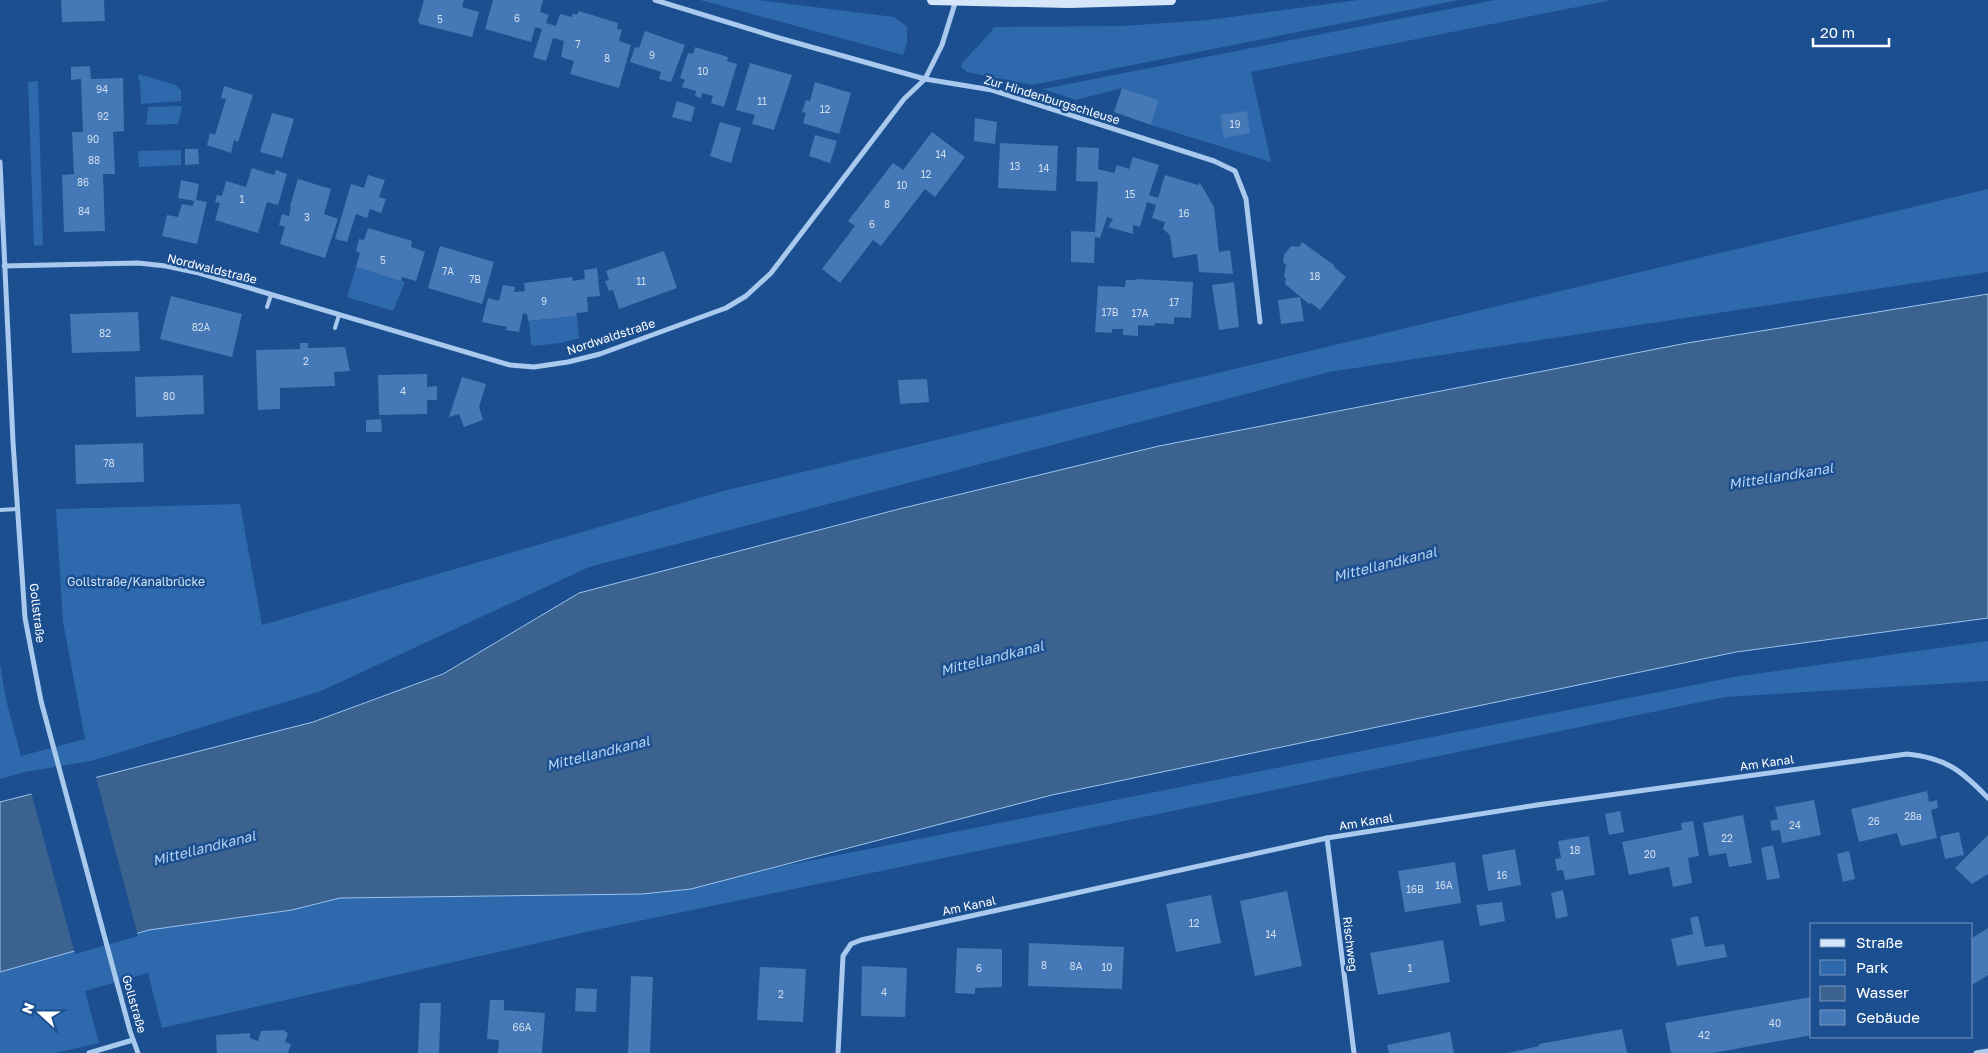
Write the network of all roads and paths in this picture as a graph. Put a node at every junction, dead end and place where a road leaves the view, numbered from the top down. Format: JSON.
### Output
{"nodes":[{"id":1,"x":656,"y":0,"type":"edge"},
{"id":2,"x":932,"y":0,"type":"edge"},
{"id":3,"x":1171,"y":0,"type":"edge"},
{"id":4,"x":956,"y":1,"type":"edge"},
{"id":5,"x":925,"y":79,"type":"junction"},
{"id":6,"x":0,"y":162,"type":"edge"},
{"id":7,"x":4,"y":266,"type":"junction"},
{"id":8,"x":271,"y":295,"type":"junction"},
{"id":9,"x":267,"y":307,"type":"dead end"},
{"id":10,"x":339,"y":315,"type":"junction"},
{"id":11,"x":1260,"y":322,"type":"dead end"},
{"id":12,"x":335,"y":328,"type":"dead end"},
{"id":13,"x":17,"y":509,"type":"junction"},
{"id":14,"x":0,"y":510,"type":"edge"},
{"id":15,"x":1988,"y":798,"type":"edge"},
{"id":16,"x":1326,"y":838,"type":"junction"},
{"id":17,"x":133,"y":1040,"type":"junction"},
{"id":18,"x":1988,"y":1050,"type":"edge"},
{"id":19,"x":89,"y":1053,"type":"edge"},
{"id":20,"x":138,"y":1053,"type":"edge"},
{"id":21,"x":838,"y":1053,"type":"edge"},
{"id":22,"x":1354,"y":1053,"type":"edge"},
{"id":23,"x":1976,"y":1053,"type":"edge"}],
"edges":[{"from":1,"to":5,"type":"street","name":"Zur Hindenburgschleuse"},
{"from":2,"to":4,"type":"main road"},
{"from":3,"to":4,"type":"main road"},
{"from":4,"to":5,"type":"street","name":"Nordwaldstraße"},
{"from":5,"to":10,"type":"street","name":"Nordwaldstraße"},
{"from":5,"to":11,"type":"street","name":"Zur Hindenburgschleuse"},
{"from":6,"to":7,"type":"street","name":"Gollstraße"},
{"from":7,"to":8,"type":"street","name":"Nordwaldstraße"},
{"from":7,"to":13,"type":"street","name":"Gollstraße"},
{"from":8,"to":9,"type":"lane"},
{"from":8,"to":10,"type":"street","name":"Nordwaldstraße"},
{"from":10,"to":12,"type":"lane"},
{"from":13,"to":14,"type":"lane"},
{"from":13,"to":17,"type":"street","name":"Gollstraße"},
{"from":15,"to":16,"type":"street","name":"Am Kanal"},
{"from":16,"to":21,"type":"street","name":"Am Kanal"},
{"from":16,"to":22,"type":"street","name":"Rischweg"},
{"from":17,"to":19,"type":"street"},
{"from":17,"to":20,"type":"street","name":"Gollstraße"},
{"from":18,"to":23,"type":"street"}]}
